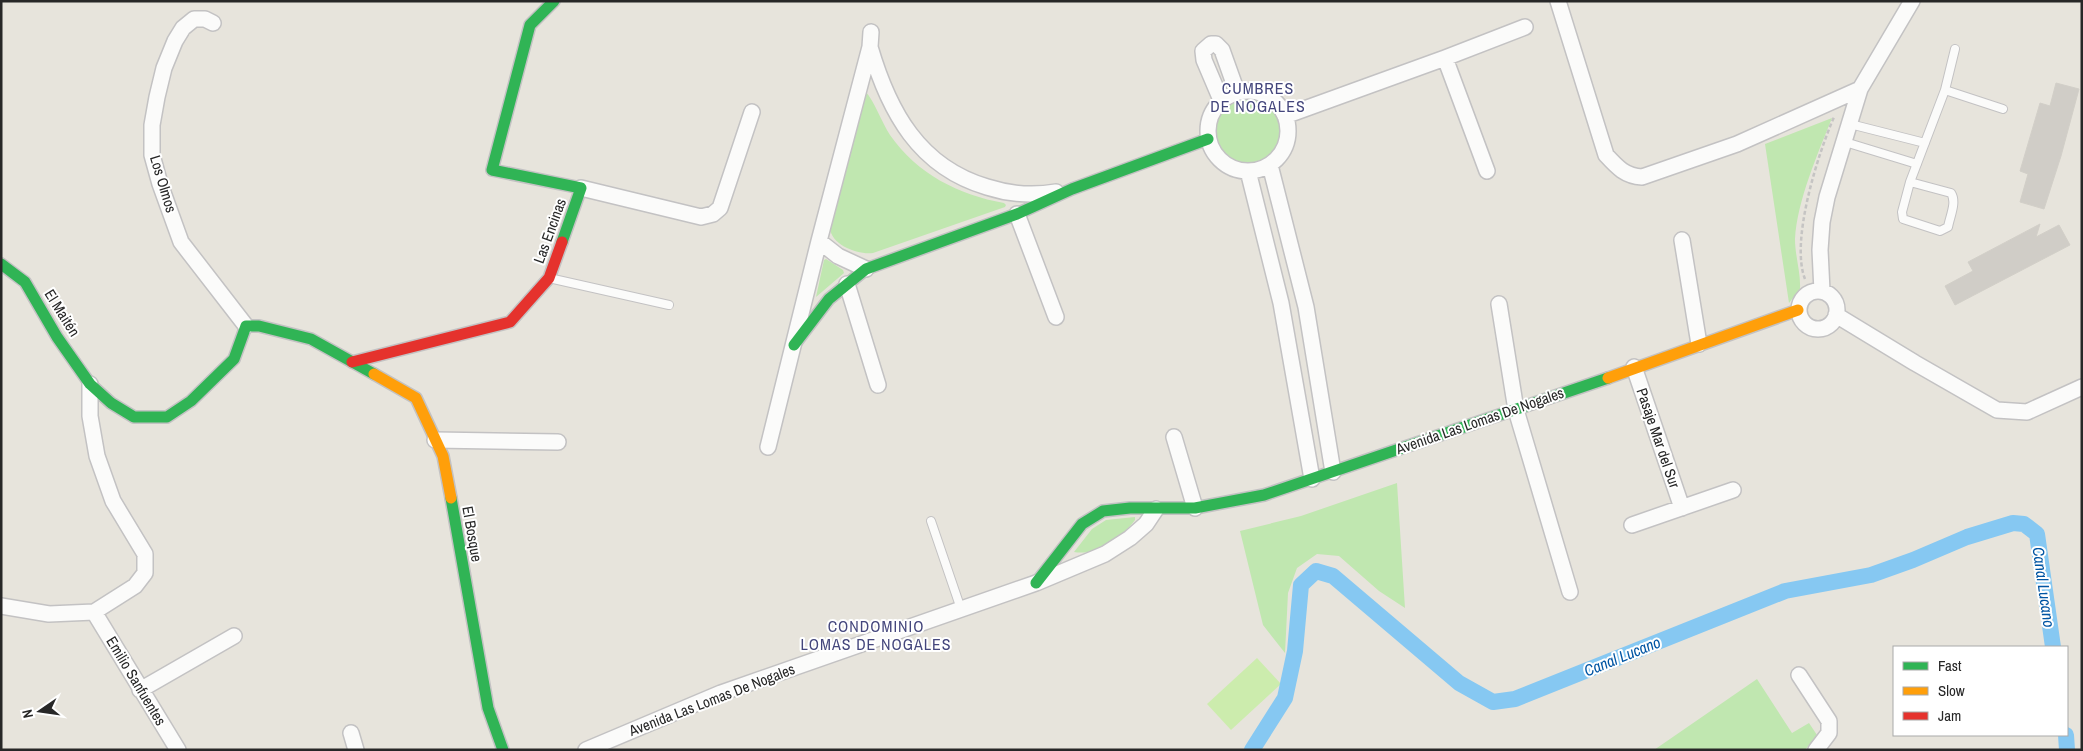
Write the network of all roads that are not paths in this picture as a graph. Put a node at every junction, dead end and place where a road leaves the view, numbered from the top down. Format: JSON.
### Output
{"nodes":[{"id":1,"x":554,"y":1,"type":"edge"},
{"id":2,"x":1558,"y":1,"type":"edge"},
{"id":3,"x":1912,"y":1,"type":"edge"},
{"id":4,"x":213,"y":23,"type":"dead end"},
{"id":5,"x":1525,"y":27,"type":"dead end"},
{"id":6,"x":871,"y":32,"type":"dead end"},
{"id":7,"x":870,"y":47,"type":"junction"},
{"id":8,"x":1955,"y":49,"type":"dead end"},
{"id":9,"x":1445,"y":58,"type":"junction"},
{"id":10,"x":1860,"y":88,"type":"junction"},
{"id":11,"x":1946,"y":90,"type":"junction"},
{"id":12,"x":1237,"y":92,"type":"junction"},
{"id":13,"x":1221,"y":100,"type":"junction"},
{"id":14,"x":2003,"y":109,"type":"dead end"},
{"id":15,"x":752,"y":112,"type":"dead end"},
{"id":16,"x":1285,"y":116,"type":"junction"},
{"id":17,"x":1850,"y":124,"type":"junction"},
{"id":18,"x":1208,"y":139,"type":"junction"},
{"id":19,"x":1844,"y":142,"type":"junction"},
{"id":20,"x":1925,"y":143,"type":"junction"},
{"id":21,"x":1917,"y":164,"type":"junction"},
{"id":22,"x":1270,"y":165,"type":"junction"},
{"id":23,"x":1248,"y":171,"type":"junction"},
{"id":24,"x":1487,"y":171,"type":"dead end"},
{"id":25,"x":1910,"y":182,"type":"junction"},
{"id":26,"x":581,"y":188,"type":"junction"},
{"id":27,"x":1072,"y":189,"type":"junction"},
{"id":28,"x":1017,"y":214,"type":"junction"},
{"id":29,"x":1682,"y":240,"type":"dead end"},
{"id":30,"x":819,"y":241,"type":"junction"},
{"id":31,"x":1,"y":264,"type":"edge"},
{"id":32,"x":1297,"y":268,"type":"junction"},
{"id":33,"x":866,"y":269,"type":"junction"},
{"id":34,"x":1274,"y":274,"type":"junction"},
{"id":35,"x":549,"y":278,"type":"junction"},
{"id":36,"x":847,"y":284,"type":"junction"},
{"id":37,"x":1822,"y":291,"type":"junction"},
{"id":38,"x":1499,"y":304,"type":"dead end"},
{"id":39,"x":669,"y":305,"type":"dead end"},
{"id":40,"x":1798,"y":310,"type":"junction"},
{"id":41,"x":1836,"y":315,"type":"junction"},
{"id":42,"x":1056,"y":318,"type":"dead end"},
{"id":43,"x":246,"y":326,"type":"junction"},
{"id":44,"x":1699,"y":344,"type":"junction"},
{"id":45,"x":794,"y":345,"type":"junction"},
{"id":46,"x":352,"y":362,"type":"junction"},
{"id":47,"x":1315,"y":364,"type":"junction"},
{"id":48,"x":1634,"y":367,"type":"junction"},
{"id":49,"x":1292,"y":368,"type":"junction"},
{"id":50,"x":90,"y":384,"type":"junction"},
{"id":51,"x":878,"y":384,"type":"dead end"},
{"id":52,"x":2082,"y":387,"type":"edge"},
{"id":53,"x":1516,"y":410,"type":"junction"},
{"id":54,"x":1174,"y":437,"type":"dead end"},
{"id":55,"x":436,"y":440,"type":"junction"},
{"id":56,"x":558,"y":442,"type":"dead end"},
{"id":57,"x":768,"y":447,"type":"dead end"},
{"id":58,"x":1333,"y":472,"type":"junction"},
{"id":59,"x":1312,"y":479,"type":"junction"},
{"id":60,"x":1733,"y":490,"type":"dead end"},
{"id":61,"x":1195,"y":508,"type":"junction"},
{"id":62,"x":1682,"y":508,"type":"junction"},
{"id":63,"x":1156,"y":509,"type":"junction"},
{"id":64,"x":931,"y":521,"type":"dead end"},
{"id":65,"x":1632,"y":526,"type":"dead end"},
{"id":66,"x":1036,"y":583,"type":"junction"},
{"id":67,"x":1570,"y":592,"type":"dead end"},
{"id":68,"x":1,"y":606,"type":"edge"},
{"id":69,"x":961,"y":609,"type":"junction"},
{"id":70,"x":94,"y":612,"type":"junction"},
{"id":71,"x":234,"y":636,"type":"dead end"},
{"id":72,"x":1799,"y":676,"type":"dead end"},
{"id":73,"x":140,"y":690,"type":"junction"},
{"id":74,"x":350,"y":733,"type":"dead end"},
{"id":75,"x":178,"y":750,"type":"edge"},
{"id":76,"x":356,"y":750,"type":"edge"},
{"id":77,"x":503,"y":750,"type":"edge"},
{"id":78,"x":586,"y":750,"type":"edge"},
{"id":79,"x":1816,"y":750,"type":"edge"}],
"edges":[{"from":1,"to":26,"type":"street","name":"Las Encinas"},
{"from":2,"to":10,"type":"street"},
{"from":3,"to":10,"type":"street"},
{"from":4,"to":43,"type":"street","name":"Los Olmos"},
{"from":5,"to":9,"type":"street"},
{"from":6,"to":7,"type":"street"},
{"from":7,"to":27,"type":"street"},
{"from":7,"to":30,"type":"street"},
{"from":8,"to":11,"type":"lane"},
{"from":9,"to":16,"type":"street"},
{"from":9,"to":24,"type":"street"},
{"from":10,"to":17,"type":"street"},
{"from":11,"to":14,"type":"lane"},
{"from":11,"to":20,"type":"lane"},
{"from":12,"to":13,"type":"street"},
{"from":12,"to":13,"type":"street"},
{"from":12,"to":16,"type":"street"},
{"from":13,"to":18,"type":"street"},
{"from":15,"to":26,"type":"street"},
{"from":16,"to":22,"type":"street"},
{"from":17,"to":19,"type":"street"},
{"from":17,"to":20,"type":"lane"},
{"from":18,"to":23,"type":"street"},
{"from":18,"to":27,"type":"street"},
{"from":19,"to":21,"type":"lane"},
{"from":19,"to":37,"type":"street"},
{"from":20,"to":21,"type":"lane"},
{"from":21,"to":25,"type":"lane"},
{"from":22,"to":23,"type":"street"},
{"from":22,"to":32,"type":"street"},
{"from":23,"to":34,"type":"street"},
{"from":25,"to":25,"type":"lane"},
{"from":26,"to":35,"type":"street","name":"Las Encinas"},
{"from":27,"to":28,"type":"street"},
{"from":28,"to":33,"type":"street"},
{"from":28,"to":42,"type":"street"},
{"from":29,"to":44,"type":"street"},
{"from":30,"to":33,"type":"street"},
{"from":30,"to":45,"type":"street"},
{"from":31,"to":50,"type":"street","name":"El Maitén"},
{"from":32,"to":34,"type":"street"},
{"from":32,"to":47,"type":"street"},
{"from":33,"to":36,"type":"street"},
{"from":34,"to":49,"type":"street"},
{"from":35,"to":39,"type":"lane"},
{"from":35,"to":46,"type":"street","name":"Las Encinas"},
{"from":36,"to":45,"type":"street"},
{"from":36,"to":51,"type":"street"},
{"from":37,"to":40,"type":"street"},
{"from":37,"to":41,"type":"street"},
{"from":38,"to":53,"type":"street"},
{"from":40,"to":41,"type":"street"},
{"from":40,"to":44,"type":"street","name":"Avenida Las Lomas De Nogales"},
{"from":41,"to":52,"type":"street"},
{"from":43,"to":46,"type":"street","name":"El Bosque"},
{"from":43,"to":50,"type":"street","name":"El Maitén"},
{"from":44,"to":48,"type":"street","name":"Avenida Las Lomas De Nogales"},
{"from":45,"to":57,"type":"street"},
{"from":46,"to":55,"type":"street","name":"El Bosque"},
{"from":47,"to":49,"type":"street"},
{"from":47,"to":58,"type":"street"},
{"from":48,"to":53,"type":"street","name":"Avenida Las Lomas De Nogales"},
{"from":48,"to":62,"type":"street","name":"Pasaje Mar del Sur"},
{"from":49,"to":59,"type":"street"},
{"from":50,"to":70,"type":"street"},
{"from":53,"to":58,"type":"street","name":"Avenida Las Lomas De Nogales"},
{"from":53,"to":67,"type":"street"},
{"from":54,"to":61,"type":"street"},
{"from":55,"to":56,"type":"street"},
{"from":55,"to":77,"type":"street","name":"El Bosque"},
{"from":58,"to":59,"type":"street","name":"Avenida Las Lomas De Nogales"},
{"from":59,"to":61,"type":"street","name":"Avenida Las Lomas De Nogales"},
{"from":60,"to":62,"type":"street","name":"Pasaje Mar del Sur"},
{"from":61,"to":63,"type":"street","name":"Avenida Las Lomas De Nogales"},
{"from":62,"to":65,"type":"street","name":"Pasaje Mar del Sur"},
{"from":63,"to":66,"type":"street","name":"Avenida Las Lomas De Nogales"},
{"from":63,"to":66,"type":"street","name":"Avenida Las Lomas De Nogales"},
{"from":64,"to":69,"type":"lane"},
{"from":66,"to":69,"type":"street","name":"Avenida Las Lomas De Nogales"},
{"from":68,"to":70,"type":"street"},
{"from":69,"to":78,"type":"street","name":"Avenida Las Lomas De Nogales"},
{"from":70,"to":73,"type":"street","name":"Emilio Sanfuentes"},
{"from":71,"to":73,"type":"street"},
{"from":72,"to":79,"type":"street"},
{"from":73,"to":75,"type":"street","name":"Emilio Sanfuentes"},
{"from":74,"to":76,"type":"street"}]}
